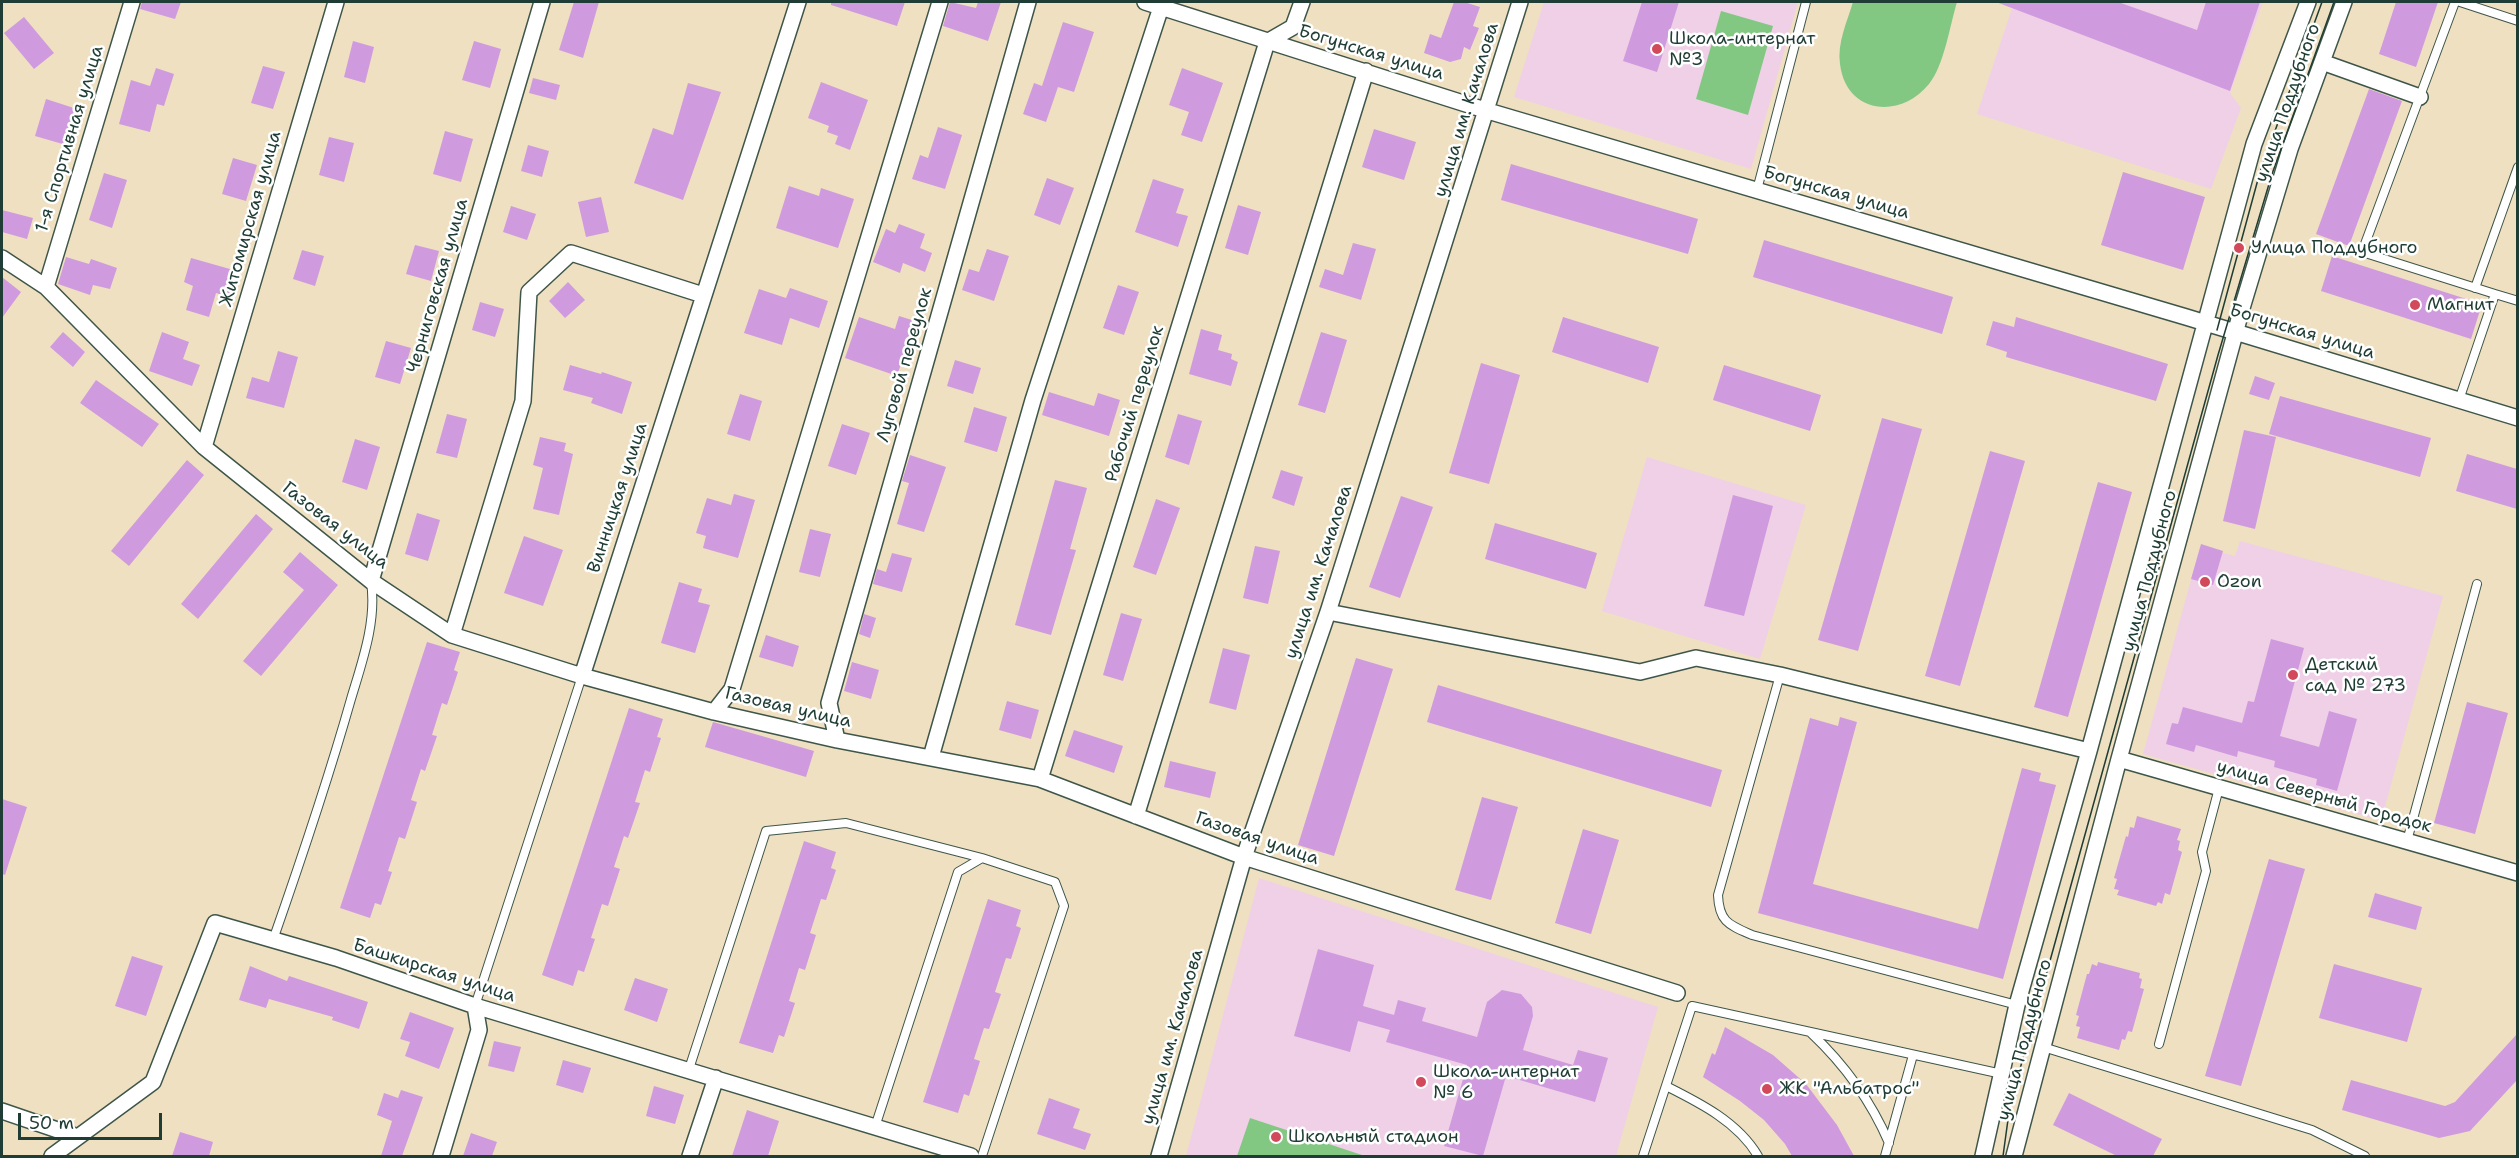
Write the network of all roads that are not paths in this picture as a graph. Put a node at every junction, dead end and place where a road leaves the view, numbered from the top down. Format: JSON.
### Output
{"nodes":[{"id":1,"x":132,"y":2,"type":"edge"},
{"id":2,"x":336,"y":2,"type":"edge"},
{"id":3,"x":542,"y":2,"type":"edge"},
{"id":4,"x":798,"y":2,"type":"edge"},
{"id":5,"x":940,"y":2,"type":"edge"},
{"id":6,"x":1028,"y":2,"type":"edge"},
{"id":7,"x":1145,"y":2,"type":"edge"},
{"id":8,"x":1302,"y":2,"type":"edge"},
{"id":9,"x":1520,"y":2,"type":"edge"},
{"id":10,"x":1806,"y":2,"type":"edge"},
{"id":11,"x":2308,"y":2,"type":"edge"},
{"id":12,"x":2344,"y":2,"type":"edge"},
{"id":13,"x":2455,"y":2,"type":"edge"},
{"id":14,"x":2460,"y":2,"type":"edge"},
{"id":15,"x":1161,"y":7,"type":"junction"},
{"id":16,"x":2517,"y":21,"type":"edge"},
{"id":17,"x":1267,"y":42,"type":"junction"},
{"id":18,"x":2322,"y":62,"type":"junction"},
{"id":19,"x":1366,"y":71,"type":"junction"},
{"id":20,"x":2420,"y":97,"type":"junction"},
{"id":21,"x":1488,"y":111,"type":"junction"},
{"id":22,"x":2517,"y":167,"type":"edge"},
{"id":23,"x":1757,"y":190,"type":"junction"},
{"id":24,"x":2,"y":258,"type":"edge"},
{"id":25,"x":46,"y":287,"type":"junction"},
{"id":26,"x":2475,"y":288,"type":"junction"},
{"id":27,"x":2495,"y":294,"type":"junction"},
{"id":28,"x":703,"y":295,"type":"junction"},
{"id":29,"x":2517,"y":301,"type":"edge"},
{"id":30,"x":2205,"y":323,"type":"junction"},
{"id":31,"x":2236,"y":332,"type":"junction"},
{"id":32,"x":2458,"y":400,"type":"junction"},
{"id":33,"x":2517,"y":418,"type":"edge"},
{"id":34,"x":204,"y":447,"type":"junction"},
{"id":35,"x":371,"y":581,"type":"junction"},
{"id":36,"x":2477,"y":584,"type":"dead end"},
{"id":37,"x":1328,"y":612,"type":"junction"},
{"id":38,"x":452,"y":635,"type":"junction"},
{"id":39,"x":1780,"y":675,"type":"junction"},
{"id":40,"x":582,"y":676,"type":"junction"},
{"id":41,"x":714,"y":712,"type":"junction"},
{"id":42,"x":837,"y":740,"type":"junction"},
{"id":43,"x":2089,"y":751,"type":"junction"},
{"id":44,"x":931,"y":757,"type":"junction"},
{"id":45,"x":2119,"y":759,"type":"junction"},
{"id":46,"x":1040,"y":779,"type":"junction"},
{"id":47,"x":2219,"y":788,"type":"junction"},
{"id":48,"x":1136,"y":816,"type":"junction"},
{"id":49,"x":2407,"y":842,"type":"junction"},
{"id":50,"x":1244,"y":857,"type":"junction"},
{"id":51,"x":981,"y":858,"type":"junction"},
{"id":52,"x":2517,"y":873,"type":"edge"},
{"id":53,"x":273,"y":940,"type":"junction"},
{"id":54,"x":1677,"y":993,"type":"dead end"},
{"id":55,"x":2017,"y":1005,"type":"junction"},
{"id":56,"x":475,"y":1006,"type":"junction"},
{"id":57,"x":1810,"y":1032,"type":"junction"},
{"id":58,"x":2159,"y":1044,"type":"dead end"},
{"id":59,"x":2043,"y":1047,"type":"junction"},
{"id":60,"x":1913,"y":1055,"type":"junction"},
{"id":61,"x":688,"y":1070,"type":"junction"},
{"id":62,"x":2002,"y":1074,"type":"junction"},
{"id":63,"x":716,"y":1078,"type":"junction"},
{"id":64,"x":1666,"y":1086,"type":"junction"},
{"id":65,"x":2,"y":1110,"type":"edge"},
{"id":66,"x":875,"y":1127,"type":"junction"},
{"id":67,"x":78,"y":1137,"type":"junction"},
{"id":68,"x":1889,"y":1143,"type":"junction"},
{"id":69,"x":943,"y":1153,"type":"edge"},
{"id":70,"x":52,"y":1156,"type":"edge"},
{"id":71,"x":441,"y":1156,"type":"edge"},
{"id":72,"x":690,"y":1156,"type":"edge"},
{"id":73,"x":971,"y":1156,"type":"edge"},
{"id":74,"x":982,"y":1156,"type":"edge"},
{"id":75,"x":1159,"y":1156,"type":"edge"},
{"id":76,"x":1643,"y":1156,"type":"edge"},
{"id":77,"x":1758,"y":1156,"type":"edge"},
{"id":78,"x":1885,"y":1156,"type":"edge"},
{"id":79,"x":1983,"y":1156,"type":"edge"},
{"id":80,"x":2014,"y":1156,"type":"edge"},
{"id":81,"x":2365,"y":1156,"type":"edge"}],
"edges":[{"from":1,"to":25,"type":"street","name":"1-я Спортивная улица"},
{"from":2,"to":34,"type":"street","name":"Житомирская улица"},
{"from":3,"to":35,"type":"street","name":"Черниговская улица"},
{"from":4,"to":28,"type":"street","name":"Винницкая улица"},
{"from":5,"to":41,"type":"street"},
{"from":6,"to":42,"type":"street","name":"Луговой переулок"},
{"from":7,"to":15,"type":"street","name":"Богунская улица"},
{"from":8,"to":17,"type":"street"},
{"from":9,"to":21,"type":"street","name":"улица им. Качалова"},
{"from":10,"to":23,"type":"lane"},
{"from":11,"to":30,"type":"street","name":"улица Поддубного"},
{"from":12,"to":18,"type":"street","name":"улица Поддубного"},
{"from":13,"to":20,"type":"lane"},
{"from":14,"to":16,"type":"lane"},
{"from":15,"to":17,"type":"street","name":"Богунская улица"},
{"from":15,"to":44,"type":"street"},
{"from":17,"to":19,"type":"street","name":"Богунская улица"},
{"from":17,"to":46,"type":"street","name":"Рабочий переулок"},
{"from":18,"to":20,"type":"street"},
{"from":18,"to":31,"type":"street","name":"улица Поддубного"},
{"from":19,"to":21,"type":"street","name":"Богунская улица"},
{"from":19,"to":48,"type":"street"},
{"from":20,"to":26,"type":"lane"},
{"from":21,"to":23,"type":"street","name":"Богунская улица"},
{"from":21,"to":37,"type":"street","name":"улица им. Качалова"},
{"from":22,"to":26,"type":"lane"},
{"from":23,"to":30,"type":"street","name":"Богунская улица"},
{"from":24,"to":25,"type":"street","name":"Газовая улица"},
{"from":25,"to":34,"type":"street","name":"Газовая улица"},
{"from":26,"to":27,"type":"lane"},
{"from":27,"to":29,"type":"lane"},
{"from":27,"to":32,"type":"lane"},
{"from":28,"to":38,"type":"street"},
{"from":28,"to":40,"type":"street","name":"Винницкая улица"},
{"from":30,"to":31,"type":"street","name":"Богунская улица"},
{"from":30,"to":43,"type":"street","name":"улица Поддубного"},
{"from":31,"to":32,"type":"street","name":"Богунская улица"},
{"from":31,"to":45,"type":"street","name":"улица Поддубного"},
{"from":32,"to":33,"type":"street","name":"Богунская улица"},
{"from":34,"to":35,"type":"street","name":"Газовая улица"},
{"from":35,"to":38,"type":"street","name":"Газовая улица"},
{"from":35,"to":53,"type":"lane"},
{"from":36,"to":49,"type":"lane"},
{"from":37,"to":39,"type":"street"},
{"from":37,"to":50,"type":"street","name":"улица им. Качалова"},
{"from":38,"to":40,"type":"street","name":"Газовая улица"},
{"from":39,"to":43,"type":"street"},
{"from":39,"to":55,"type":"lane"},
{"from":40,"to":41,"type":"street","name":"Газовая улица"},
{"from":40,"to":56,"type":"lane","name":"Винницкая улица"},
{"from":41,"to":42,"type":"street","name":"Газовая улица"},
{"from":42,"to":44,"type":"street","name":"Газовая улица"},
{"from":43,"to":55,"type":"street","name":"улица Поддубного"},
{"from":44,"to":46,"type":"street","name":"Газовая улица"},
{"from":45,"to":47,"type":"street","name":"улица Северный Городок"},
{"from":45,"to":59,"type":"street","name":"улица Поддубного"},
{"from":46,"to":48,"type":"street","name":"Газовая улица"},
{"from":47,"to":49,"type":"street","name":"улица Северный Городок"},
{"from":47,"to":58,"type":"lane"},
{"from":48,"to":50,"type":"street","name":"Газовая улица"},
{"from":49,"to":52,"type":"street","name":"улица Северный Городок"},
{"from":50,"to":54,"type":"street","name":"Газовая улица"},
{"from":50,"to":75,"type":"street","name":"улица им. Качалова"},
{"from":51,"to":61,"type":"lane"},
{"from":51,"to":66,"type":"lane"},
{"from":51,"to":74,"type":"lane"},
{"from":53,"to":56,"type":"street","name":"Башкирская улица"},
{"from":53,"to":67,"type":"street","name":"Башкирская улица"},
{"from":55,"to":62,"type":"street","name":"улица Поддубного"},
{"from":56,"to":61,"type":"street","name":"Башкирская улица"},
{"from":56,"to":71,"type":"street"},
{"from":57,"to":60,"type":"lane"},
{"from":57,"to":64,"type":"lane"},
{"from":57,"to":68,"type":"lane"},
{"from":59,"to":80,"type":"street","name":"улица Поддубного"},
{"from":59,"to":81,"type":"lane"},
{"from":60,"to":62,"type":"lane"},
{"from":60,"to":68,"type":"lane"},
{"from":61,"to":63,"type":"street","name":"Башкирская улица"},
{"from":62,"to":79,"type":"street","name":"улица Поддубного"},
{"from":63,"to":66,"type":"street","name":"Башкирская улица"},
{"from":63,"to":72,"type":"street"},
{"from":64,"to":76,"type":"lane"},
{"from":64,"to":77,"type":"lane"},
{"from":65,"to":67,"type":"street"},
{"from":66,"to":69,"type":"street","name":"Башкирская улица"},
{"from":67,"to":70,"type":"street"},
{"from":68,"to":78,"type":"lane"},
{"from":69,"to":73,"type":"street","name":"Башкирская улица"}]}
